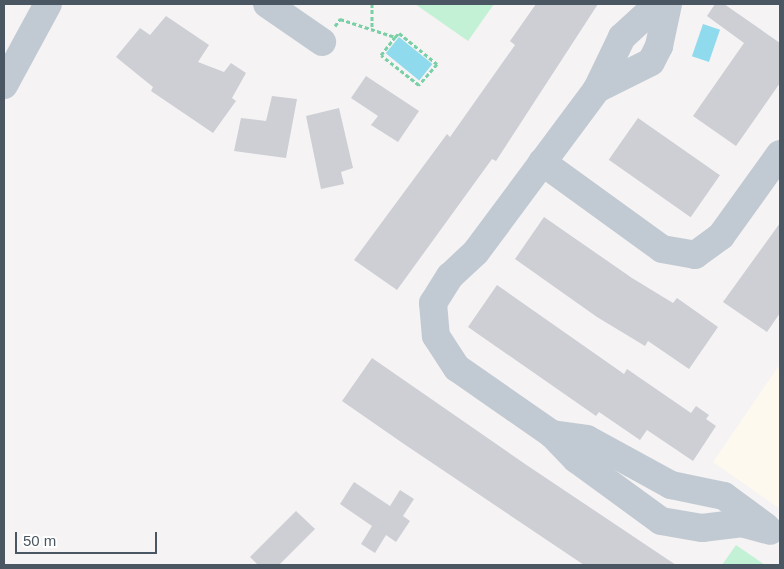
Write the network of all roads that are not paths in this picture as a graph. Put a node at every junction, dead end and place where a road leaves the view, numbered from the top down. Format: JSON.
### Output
{"nodes":[{"id":1,"x":48,"y":4,"type":"edge"},
{"id":2,"x":267,"y":4,"type":"edge"},
{"id":3,"x":658,"y":4,"type":"edge"},
{"id":4,"x":668,"y":4,"type":"edge"},
{"id":5,"x":322,"y":42,"type":"road end"},
{"id":6,"x":4,"y":85,"type":"edge"},
{"id":7,"x":597,"y":89,"type":"junction"},
{"id":8,"x":780,"y":154,"type":"edge"},
{"id":9,"x":542,"y":162,"type":"junction"},
{"id":10,"x":552,"y":434,"type":"junction"},
{"id":11,"x":671,"y":485,"type":"junction"},
{"id":12,"x":724,"y":496,"type":"junction"},
{"id":13,"x":661,"y":521,"type":"junction"},
{"id":14,"x":717,"y":527,"type":"junction"},
{"id":15,"x":775,"y":535,"type":"edge"}],
"edges":[{"from":1,"to":6,"type":"street"},
{"from":2,"to":5,"type":"street"},
{"from":3,"to":7,"type":"street"},
{"from":4,"to":7,"type":"street"},
{"from":7,"to":9,"type":"street"},
{"from":8,"to":9,"type":"street"},
{"from":9,"to":10,"type":"street"},
{"from":10,"to":11,"type":"street"},
{"from":10,"to":13,"type":"street"},
{"from":11,"to":12,"type":"street"},
{"from":11,"to":13,"type":"street"},
{"from":12,"to":14,"type":"street"},
{"from":12,"to":15,"type":"street"},
{"from":13,"to":14,"type":"street"},
{"from":14,"to":15,"type":"street"}]}
